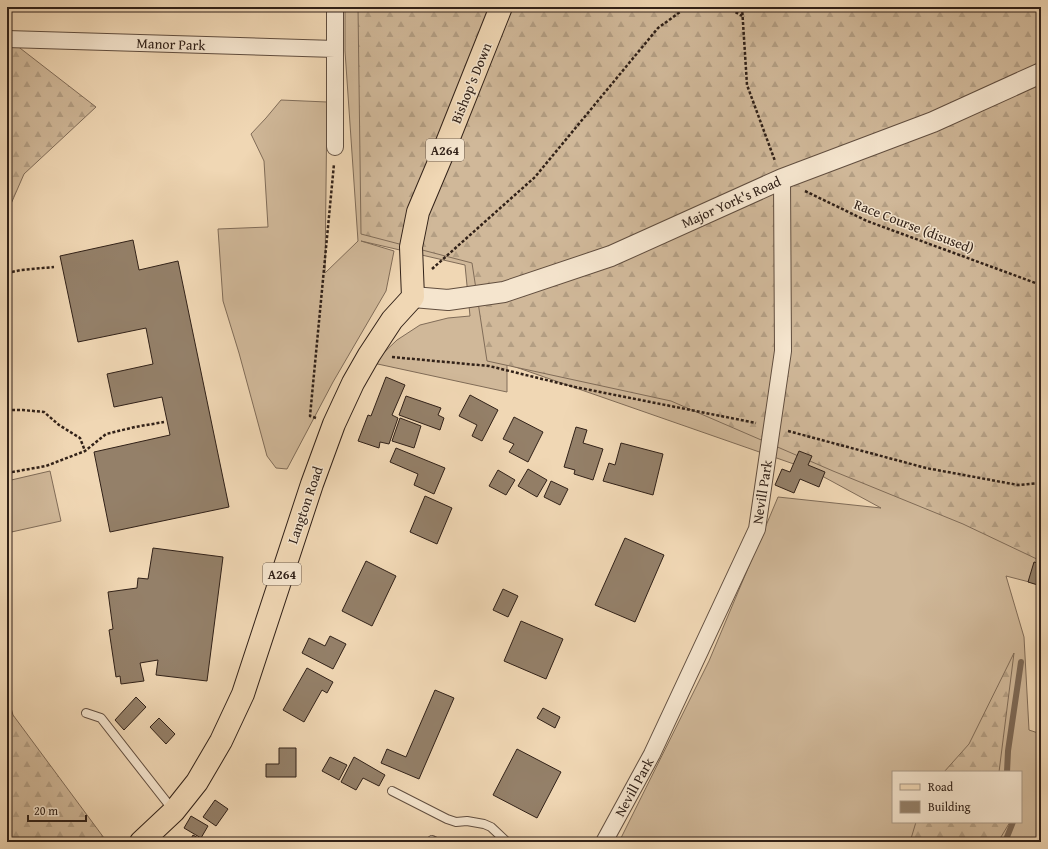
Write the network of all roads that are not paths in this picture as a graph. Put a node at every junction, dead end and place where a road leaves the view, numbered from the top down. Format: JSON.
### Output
{"nodes":[{"id":1,"x":335,"y":7,"type":"edge"},
{"id":2,"x":501,"y":7,"type":"edge"},
{"id":3,"x":7,"y":39,"type":"edge"},
{"id":4,"x":335,"y":49,"type":"junction"},
{"id":5,"x":1041,"y":72,"type":"edge"},
{"id":6,"x":335,"y":147,"type":"road end"},
{"id":7,"x":782,"y":179,"type":"junction"},
{"id":8,"x":412,"y":297,"type":"junction"},
{"id":9,"x":86,"y":713,"type":"dead end"},
{"id":10,"x":392,"y":791,"type":"dead end"},
{"id":11,"x":174,"y":811,"type":"junction"},
{"id":12,"x":141,"y":842,"type":"edge"},
{"id":13,"x":508,"y":842,"type":"edge"},
{"id":14,"x":604,"y":842,"type":"edge"}],
"edges":[{"from":1,"to":4,"type":"street"},
{"from":2,"to":8,"type":"main road","name":"Bishop's Down","number":"A264"},
{"from":3,"to":4,"type":"street","name":"Manor Park"},
{"from":4,"to":6,"type":"street"},
{"from":5,"to":7,"type":"street","name":"Major York's Road"},
{"from":7,"to":8,"type":"street","name":"Major York's Road"},
{"from":7,"to":14,"type":"street","name":"Nevill Park"},
{"from":8,"to":11,"type":"main road","name":"Langton Road","number":"A264"},
{"from":9,"to":11,"type":"lane"},
{"from":10,"to":13,"type":"lane"},
{"from":11,"to":12,"type":"main road","name":"Langton Road","number":"A264"}]}
